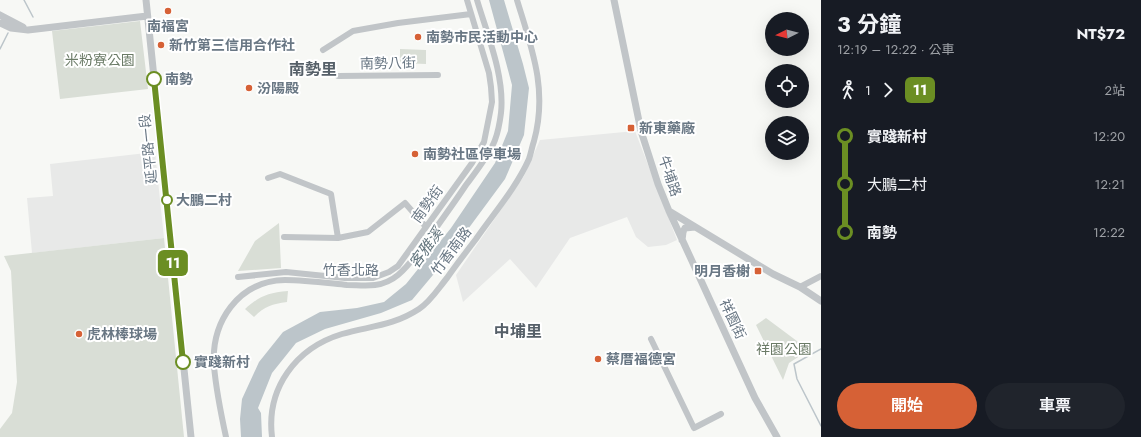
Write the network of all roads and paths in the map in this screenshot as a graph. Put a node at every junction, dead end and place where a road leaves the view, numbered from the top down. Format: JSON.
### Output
{"nodes":[{"id":1,"x":146,"y":0,"type":"edge"},
{"id":2,"x":468,"y":0,"type":"edge"},
{"id":3,"x":477,"y":0,"type":"edge"},
{"id":4,"x":517,"y":0,"type":"edge"},
{"id":5,"x":614,"y":0,"type":"edge"},
{"id":6,"x":471,"y":14,"type":"junction"},
{"id":7,"x":0,"y":15,"type":"edge"},
{"id":8,"x":147,"y":16,"type":"junction"},
{"id":9,"x":0,"y":23,"type":"edge"},
{"id":10,"x":28,"y":30,"type":"junction"},
{"id":11,"x":323,"y":50,"type":"dead end"},
{"id":12,"x":438,"y":75,"type":"dead end"},
{"id":13,"x":338,"y":76,"type":"dead end"},
{"id":14,"x":268,"y":178,"type":"dead end"},
{"id":15,"x":669,"y":211,"type":"junction"},
{"id":16,"x":694,"y":226,"type":"junction"},
{"id":17,"x":426,"y":227,"type":"junction"},
{"id":18,"x":284,"y":237,"type":"dead end"},
{"id":19,"x":338,"y":238,"type":"junction"},
{"id":20,"x":682,"y":240,"type":"junction"},
{"id":21,"x":821,"y":276,"type":"edge"},
{"id":22,"x":238,"y":277,"type":"dead end"},
{"id":23,"x":800,"y":288,"type":"junction"},
{"id":24,"x":821,"y":301,"type":"edge"},
{"id":25,"x":652,"y":339,"type":"dead end"},
{"id":26,"x":721,"y":414,"type":"dead end"},
{"id":27,"x":191,"y":437,"type":"edge"},
{"id":28,"x":226,"y":437,"type":"edge"},
{"id":29,"x":272,"y":437,"type":"edge"},
{"id":30,"x":777,"y":437,"type":"edge"}],
"edges":[{"from":1,"to":8,"type":"street","name":"延平路一段"},
{"from":2,"to":6,"type":"street","name":"南勢街"},
{"from":3,"to":28,"type":"street","name":"竹香北路"},
{"from":4,"to":29,"type":"street","name":"竹香南路"},
{"from":5,"to":15,"type":"street","name":"牛埔路"},
{"from":6,"to":11,"type":"street"},
{"from":6,"to":17,"type":"street","name":"南勢街"},
{"from":7,"to":10,"type":"street"},
{"from":8,"to":10,"type":"street"},
{"from":8,"to":27,"type":"street","name":"延平路一段"},
{"from":9,"to":10,"type":"street"},
{"from":12,"to":13,"type":"street","name":"南勢八街"},
{"from":14,"to":19,"type":"street"},
{"from":15,"to":16,"type":"street","name":"牛埔路"},
{"from":15,"to":20,"type":"street","name":"祥園街"},
{"from":16,"to":20,"type":"street"},
{"from":16,"to":23,"type":"street","name":"牛埔路"},
{"from":17,"to":19,"type":"street"},
{"from":17,"to":22,"type":"street","name":"南勢街"},
{"from":18,"to":19,"type":"street"},
{"from":20,"to":30,"type":"street","name":"祥園街"},
{"from":21,"to":23,"type":"street"},
{"from":23,"to":24,"type":"street","name":"牛埔路"},
{"from":25,"to":26,"type":"street"}]}
